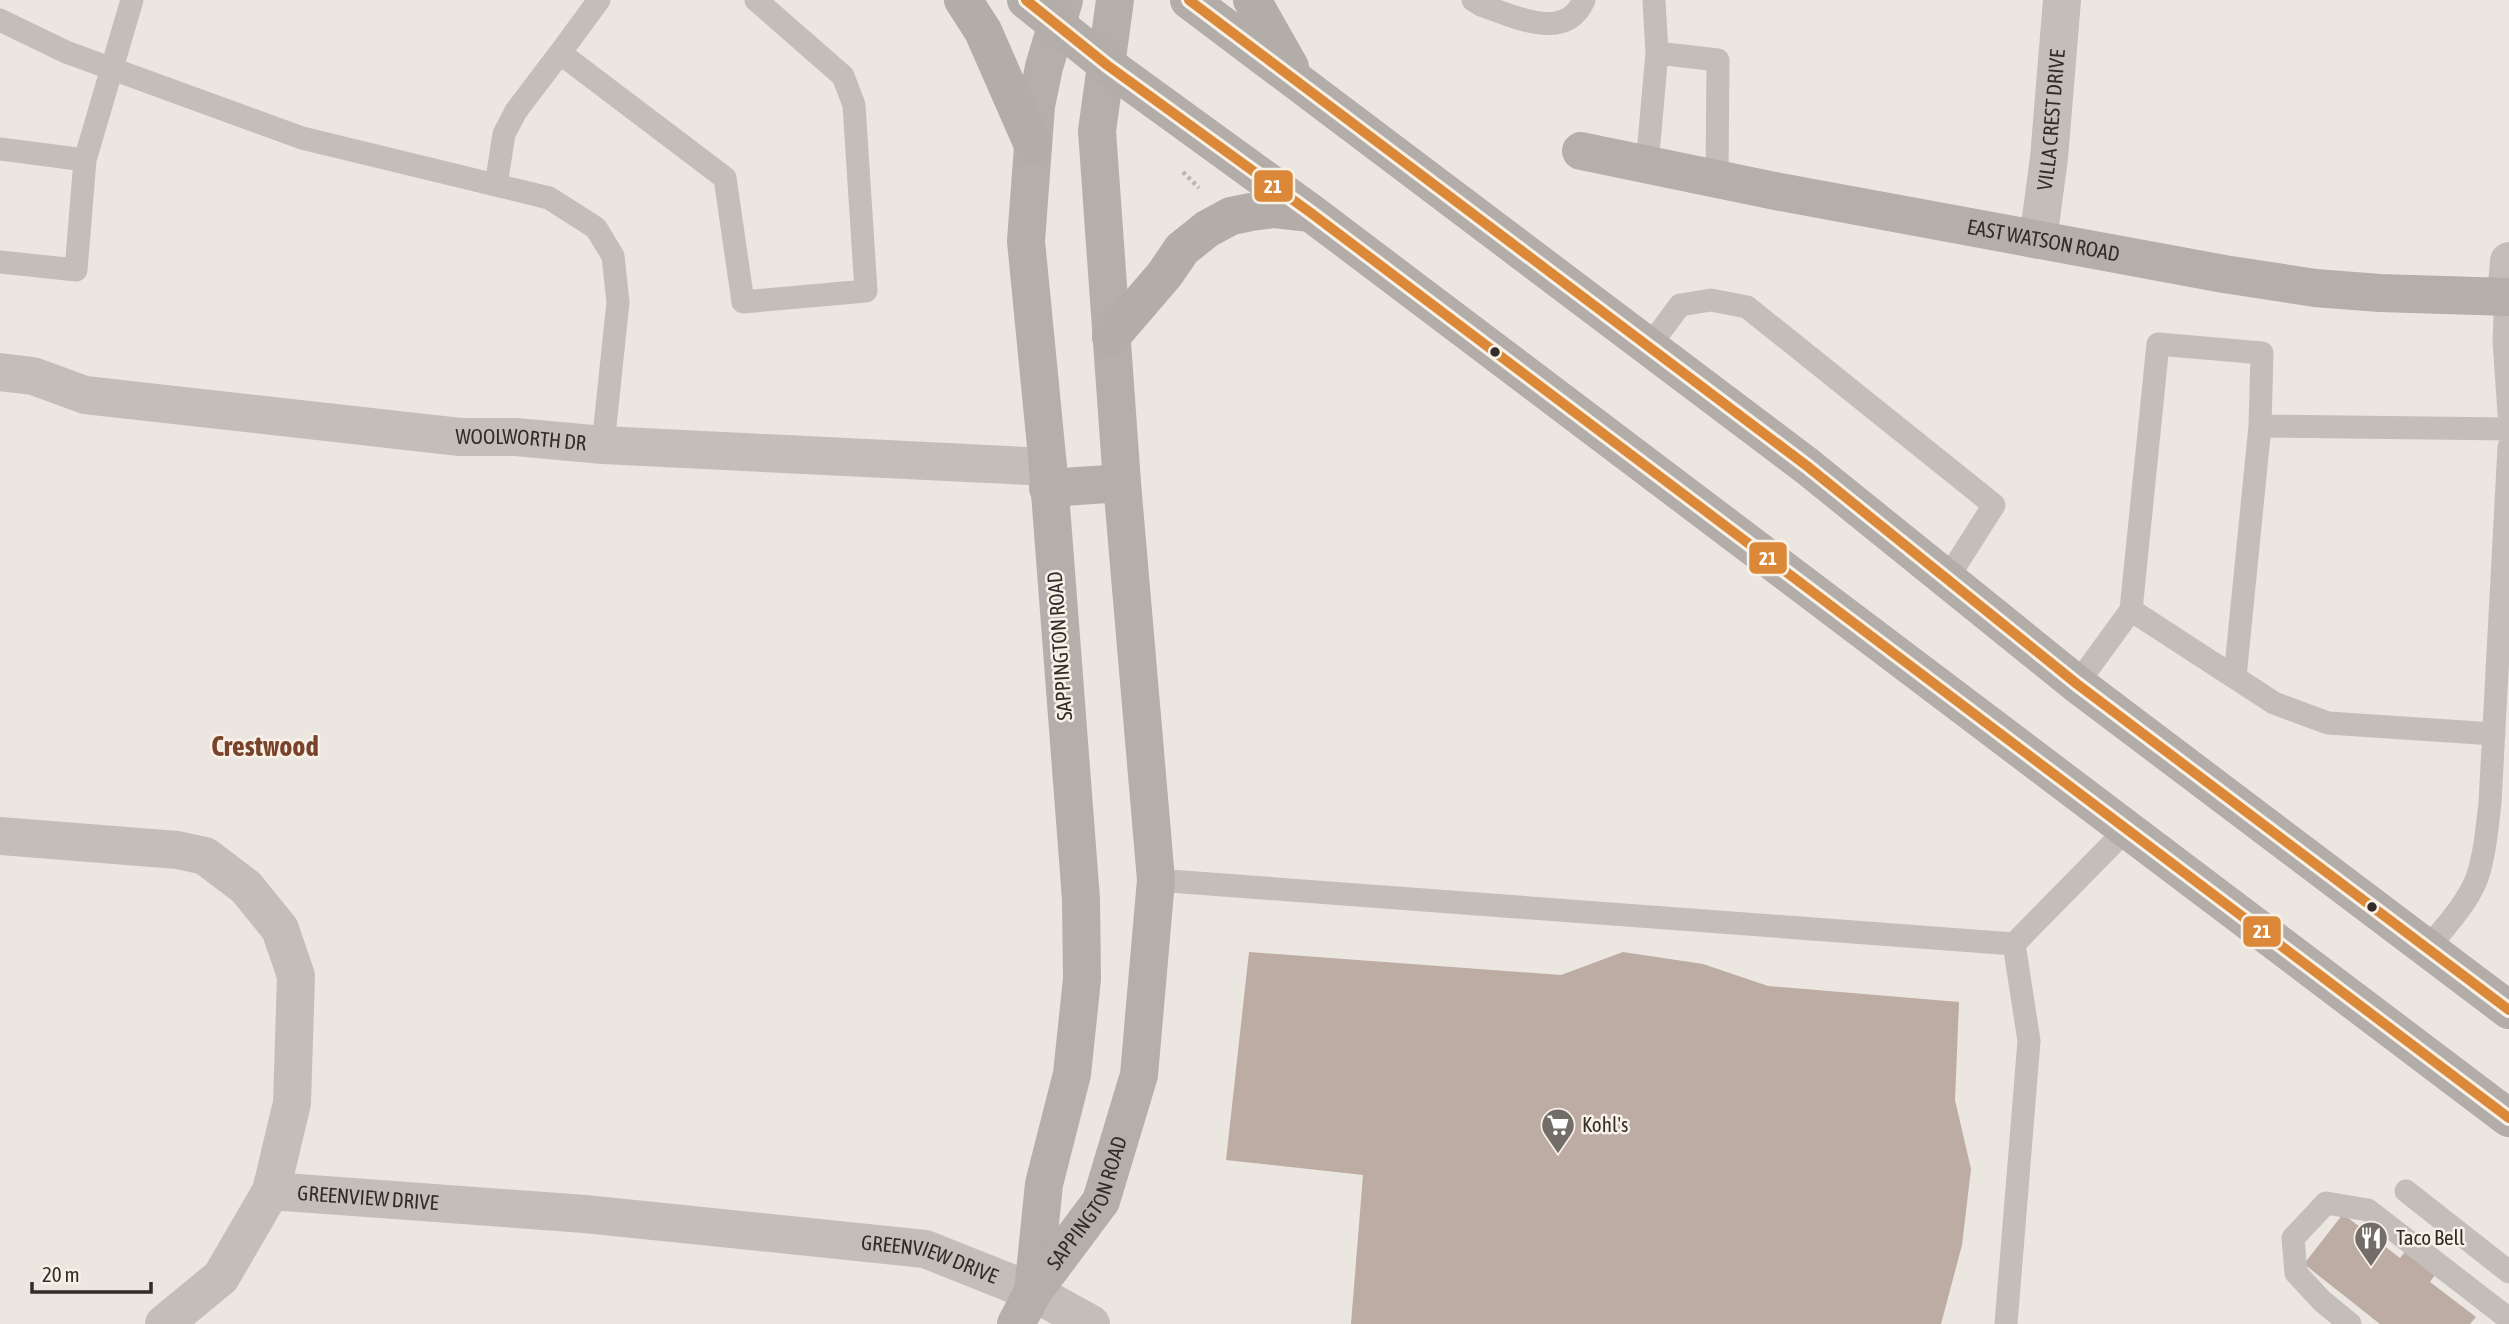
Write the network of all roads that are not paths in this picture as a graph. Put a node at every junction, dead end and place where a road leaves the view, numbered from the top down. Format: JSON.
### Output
{"nodes":[{"id":1,"x":132,"y":0,"type":"edge"},
{"id":2,"x":599,"y":0,"type":"edge"},
{"id":3,"x":756,"y":0,"type":"edge"},
{"id":4,"x":963,"y":0,"type":"edge"},
{"id":5,"x":1026,"y":0,"type":"edge"},
{"id":6,"x":1115,"y":0,"type":"edge"},
{"id":7,"x":1189,"y":0,"type":"edge"},
{"id":8,"x":1252,"y":0,"type":"edge"},
{"id":9,"x":1473,"y":0,"type":"edge"},
{"id":10,"x":1584,"y":0,"type":"edge"},
{"id":11,"x":1654,"y":0,"type":"edge"},
{"id":12,"x":2062,"y":0,"type":"edge"},
{"id":13,"x":1060,"y":11,"type":"edge"},
{"id":14,"x":0,"y":20,"type":"edge"},
{"id":15,"x":561,"y":53,"type":"junction"},
{"id":16,"x":1657,"y":53,"type":"junction"},
{"id":17,"x":1107,"y":65,"type":"junction"},
{"id":18,"x":111,"y":68,"type":"junction"},
{"id":19,"x":1298,"y":81,"type":"junction"},
{"id":20,"x":1034,"y":145,"type":"junction"},
{"id":21,"x":0,"y":149,"type":"edge"},
{"id":22,"x":1581,"y":151,"type":"dead end"},
{"id":23,"x":85,"y":160,"type":"junction"},
{"id":24,"x":1647,"y":165,"type":"junction"},
{"id":25,"x":1717,"y":178,"type":"junction"},
{"id":26,"x":496,"y":185,"type":"junction"},
{"id":27,"x":1311,"y":213,"type":"junction"},
{"id":28,"x":2038,"y":240,"type":"junction"},
{"id":29,"x":0,"y":262,"type":"edge"},
{"id":30,"x":2508,"y":285,"type":"edge"},
{"id":31,"x":1111,"y":337,"type":"junction"},
{"id":32,"x":1649,"y":347,"type":"junction"},
{"id":33,"x":0,"y":372,"type":"edge"},
{"id":34,"x":2509,"y":414,"type":"edge"},
{"id":35,"x":2260,"y":426,"type":"junction"},
{"id":36,"x":2509,"y":429,"type":"edge"},
{"id":37,"x":603,"y":445,"type":"junction"},
{"id":38,"x":2509,"y":447,"type":"edge"},
{"id":39,"x":1048,"y":477,"type":"junction"},
{"id":40,"x":1122,"y":483,"type":"junction"},
{"id":41,"x":1947,"y":579,"type":"junction"},
{"id":42,"x":2131,"y":610,"type":"junction"},
{"id":43,"x":2235,"y":677,"type":"junction"},
{"id":44,"x":2077,"y":684,"type":"junction"},
{"id":45,"x":2494,"y":734,"type":"junction"},
{"id":46,"x":2126,"y":830,"type":"junction"},
{"id":47,"x":0,"y":836,"type":"edge"},
{"id":48,"x":1156,"y":880,"type":"junction"},
{"id":49,"x":2014,"y":944,"type":"junction"},
{"id":50,"x":2427,"y":949,"type":"junction"},
{"id":51,"x":2509,"y":1010,"type":"edge"},
{"id":52,"x":2509,"y":1118,"type":"edge"},
{"id":53,"x":271,"y":1191,"type":"junction"},
{"id":54,"x":2406,"y":1191,"type":"dead end"},
{"id":55,"x":2509,"y":1272,"type":"edge"},
{"id":56,"x":1025,"y":1308,"type":"edge"},
{"id":57,"x":2509,"y":1319,"type":"edge"},
{"id":58,"x":164,"y":1324,"type":"edge"},
{"id":59,"x":1091,"y":1324,"type":"edge"},
{"id":60,"x":2007,"y":1324,"type":"edge"},
{"id":61,"x":2350,"y":1324,"type":"edge"}],
"edges":[{"from":1,"to":18,"type":"lane"},
{"from":2,"to":15,"type":"lane"},
{"from":3,"to":15,"type":"lane"},
{"from":4,"to":20,"type":"main road"},
{"from":5,"to":13,"type":"main road"},
{"from":6,"to":17,"type":"main road","name":"SAPPINGTON ROAD"},
{"from":7,"to":19,"type":"main road"},
{"from":8,"to":19,"type":"main road"},
{"from":9,"to":10,"type":"lane"},
{"from":11,"to":16,"type":"lane"},
{"from":12,"to":28,"type":"street","name":"VILLA CREST DRIVE"},
{"from":13,"to":17,"type":"main road"},
{"from":13,"to":20,"type":"main road","name":"SAPPINGTON ROAD"},
{"from":14,"to":18,"type":"lane"},
{"from":15,"to":26,"type":"lane"},
{"from":16,"to":24,"type":"lane"},
{"from":16,"to":25,"type":"lane"},
{"from":17,"to":27,"type":"main road"},
{"from":17,"to":31,"type":"main road","name":"SAPPINGTON ROAD"},
{"from":18,"to":23,"type":"lane"},
{"from":18,"to":26,"type":"lane"},
{"from":19,"to":32,"type":"main road"},
{"from":20,"to":39,"type":"main road","name":"SAPPINGTON ROAD"},
{"from":21,"to":23,"type":"lane"},
{"from":22,"to":24,"type":"main road","name":"EAST WATSON ROAD"},
{"from":23,"to":29,"type":"lane"},
{"from":24,"to":25,"type":"main road","name":"EAST WATSON ROAD"},
{"from":25,"to":28,"type":"main road","name":"EAST WATSON ROAD"},
{"from":26,"to":37,"type":"lane"},
{"from":27,"to":31,"type":"main road"},
{"from":27,"to":46,"type":"main road"},
{"from":28,"to":30,"type":"main road","name":"EAST WATSON ROAD"},
{"from":30,"to":34,"type":"lane"},
{"from":31,"to":40,"type":"main road","name":"SAPPINGTON ROAD"},
{"from":32,"to":41,"type":"main road"},
{"from":32,"to":41,"type":"lane"},
{"from":33,"to":37,"type":"street","name":"WOOLWORTH DR"},
{"from":35,"to":36,"type":"lane"},
{"from":35,"to":42,"type":"lane"},
{"from":35,"to":43,"type":"lane"},
{"from":37,"to":39,"type":"street","name":"WOOLWORTH DR"},
{"from":38,"to":45,"type":"lane"},
{"from":39,"to":40,"type":"main road"},
{"from":39,"to":56,"type":"main road","name":"SAPPINGTON ROAD"},
{"from":40,"to":48,"type":"main road","name":"SAPPINGTON ROAD"},
{"from":41,"to":44,"type":"main road"},
{"from":42,"to":43,"type":"lane"},
{"from":42,"to":44,"type":"lane"},
{"from":43,"to":45,"type":"lane"},
{"from":44,"to":50,"type":"main road"},
{"from":45,"to":50,"type":"lane"},
{"from":46,"to":49,"type":"lane"},
{"from":46,"to":52,"type":"main road"},
{"from":47,"to":53,"type":"street","name":"GREENVIEW DRIVE"},
{"from":48,"to":49,"type":"lane"},
{"from":48,"to":56,"type":"main road","name":"SAPPINGTON ROAD"},
{"from":49,"to":60,"type":"lane"},
{"from":50,"to":51,"type":"main road"},
{"from":53,"to":56,"type":"street","name":"GREENVIEW DRIVE"},
{"from":53,"to":58,"type":"street"},
{"from":54,"to":55,"type":"lane"},
{"from":56,"to":59,"type":"street","name":"GREENVIEW DRIVE"},
{"from":57,"to":61,"type":"lane"}]}
